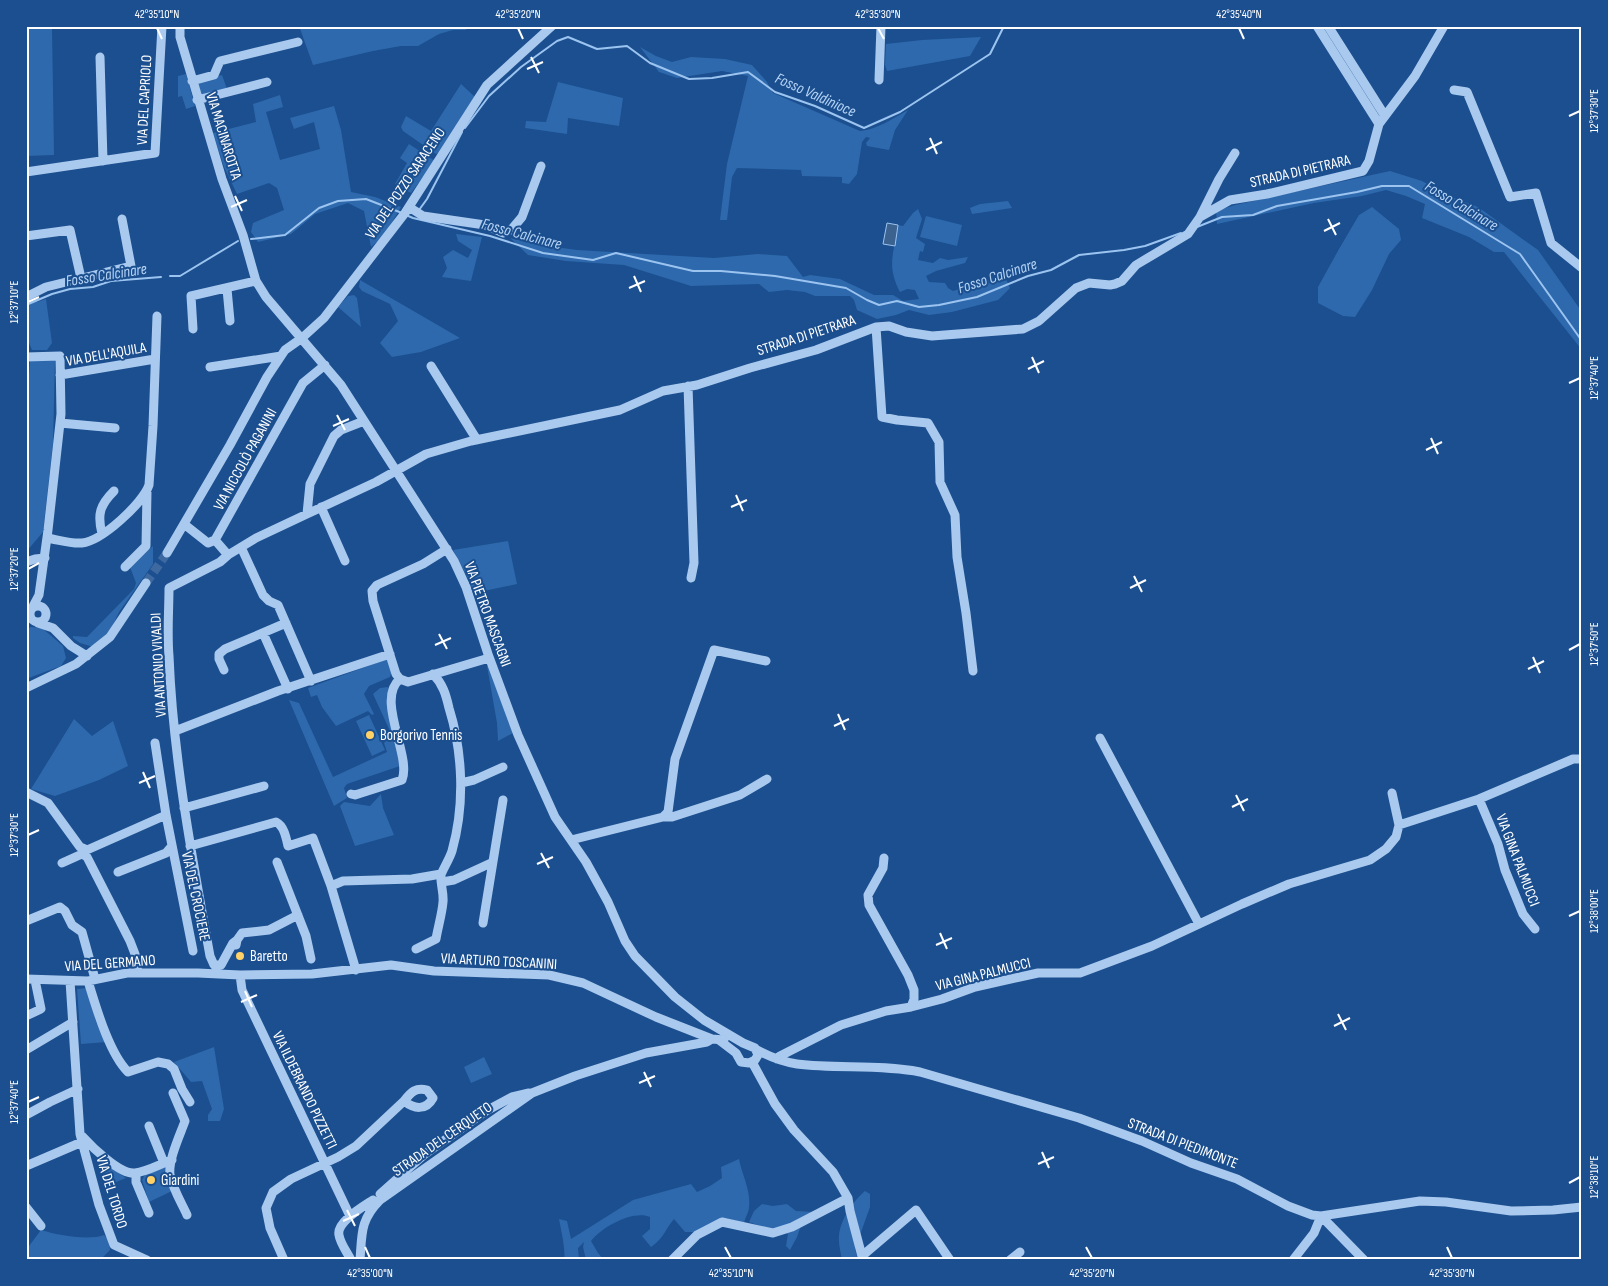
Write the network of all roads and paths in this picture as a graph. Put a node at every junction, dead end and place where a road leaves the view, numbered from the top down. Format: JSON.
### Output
{"nodes":[{"id":1,"x":162,"y":26,"type":"edge"},
{"id":2,"x":180,"y":26,"type":"edge"},
{"id":3,"x":552,"y":26,"type":"edge"},
{"id":4,"x":881,"y":26,"type":"edge"},
{"id":5,"x":1318,"y":26,"type":"edge"},
{"id":6,"x":1328,"y":26,"type":"edge"},
{"id":7,"x":1444,"y":26,"type":"edge"},
{"id":8,"x":298,"y":42,"type":"dead end"},
{"id":9,"x":100,"y":57,"type":"dead end"},
{"id":10,"x":879,"y":80,"type":"dead end"},
{"id":11,"x":192,"y":81,"type":"junction"},
{"id":12,"x":267,"y":82,"type":"dead end"},
{"id":13,"x":1454,"y":90,"type":"dead end"},
{"id":14,"x":198,"y":100,"type":"junction"},
{"id":15,"x":1385,"y":116,"type":"junction"},
{"id":16,"x":1379,"y":124,"type":"junction"},
{"id":17,"x":1235,"y":153,"type":"dead end"},
{"id":18,"x":103,"y":161,"type":"junction"},
{"id":19,"x":541,"y":166,"type":"dead end"},
{"id":20,"x":26,"y":172,"type":"edge"},
{"id":21,"x":409,"y":207,"type":"junction"},
{"id":22,"x":1200,"y":217,"type":"junction"},
{"id":23,"x":122,"y":219,"type":"dead end"},
{"id":24,"x":26,"y":236,"type":"edge"},
{"id":25,"x":1582,"y":268,"type":"edge"},
{"id":26,"x":81,"y":278,"type":"junction"},
{"id":27,"x":256,"y":281,"type":"junction"},
{"id":28,"x":227,"y":289,"type":"junction"},
{"id":29,"x":26,"y":297,"type":"edge"},
{"id":30,"x":157,"y":316,"type":"dead end"},
{"id":31,"x":230,"y":321,"type":"dead end"},
{"id":32,"x":876,"y":327,"type":"junction"},
{"id":33,"x":193,"y":329,"type":"dead end"},
{"id":34,"x":302,"y":338,"type":"junction"},
{"id":35,"x":26,"y":356,"type":"edge"},
{"id":36,"x":281,"y":356,"type":"junction"},
{"id":37,"x":155,"y":359,"type":"junction"},
{"id":38,"x":324,"y":365,"type":"junction"},
{"id":39,"x":431,"y":366,"type":"dead end"},
{"id":40,"x":210,"y":367,"type":"dead end"},
{"id":41,"x":60,"y":375,"type":"junction"},
{"id":42,"x":688,"y":386,"type":"junction"},
{"id":43,"x":364,"y":421,"type":"junction"},
{"id":44,"x":60,"y":423,"type":"junction"},
{"id":45,"x":115,"y":428,"type":"dead end"},
{"id":46,"x":477,"y":440,"type":"junction"},
{"id":47,"x":395,"y":471,"type":"junction"},
{"id":48,"x":114,"y":491,"type":"dead end"},
{"id":49,"x":147,"y":492,"type":"junction"},
{"id":50,"x":321,"y":507,"type":"junction"},
{"id":51,"x":307,"y":514,"type":"junction"},
{"id":52,"x":184,"y":524,"type":"junction"},
{"id":53,"x":48,"y":534,"type":"junction"},
{"id":54,"x":102,"y":534,"type":"junction"},
{"id":55,"x":215,"y":540,"type":"junction"},
{"id":56,"x":242,"y":547,"type":"junction"},
{"id":57,"x":447,"y":549,"type":"junction"},
{"id":58,"x":167,"y":553,"type":"tunnel mouth"},
{"id":59,"x":228,"y":556,"type":"junction"},
{"id":60,"x":45,"y":558,"type":"junction"},
{"id":61,"x":345,"y":561,"type":"dead end"},
{"id":62,"x":26,"y":562,"type":"edge"},
{"id":63,"x":125,"y":567,"type":"dead end"},
{"id":64,"x":691,"y":578,"type":"dead end"},
{"id":65,"x":146,"y":583,"type":"tunnel mouth"},
{"id":66,"x":38,"y":595,"type":"junction"},
{"id":67,"x":44,"y":611,"type":"junction"},
{"id":68,"x":31,"y":618,"type":"edge"},
{"id":69,"x":286,"y":623,"type":"junction"},
{"id":70,"x":53,"y":628,"type":"junction"},
{"id":71,"x":263,"y":633,"type":"junction"},
{"id":72,"x":390,"y":654,"type":"junction"},
{"id":73,"x":83,"y":658,"type":"junction"},
{"id":74,"x":489,"y":658,"type":"junction"},
{"id":75,"x":766,"y":661,"type":"dead end"},
{"id":76,"x":224,"y":670,"type":"dead end"},
{"id":77,"x":973,"y":671,"type":"dead end"},
{"id":78,"x":433,"y":674,"type":"junction"},
{"id":79,"x":400,"y":679,"type":"junction"},
{"id":80,"x":311,"y":682,"type":"junction"},
{"id":81,"x":26,"y":688,"type":"edge"},
{"id":82,"x":288,"y":688,"type":"junction"},
{"id":83,"x":175,"y":732,"type":"junction"},
{"id":84,"x":1100,"y":738,"type":"dead end"},
{"id":85,"x":154,"y":743,"type":"dead end"},
{"id":86,"x":1582,"y":759,"type":"edge"},
{"id":87,"x":503,"y":767,"type":"dead end"},
{"id":88,"x":767,"y":779,"type":"dead end"},
{"id":89,"x":461,"y":783,"type":"junction"},
{"id":90,"x":264,"y":786,"type":"dead end"},
{"id":91,"x":26,"y":792,"type":"edge"},
{"id":92,"x":1392,"y":793,"type":"dead end"},
{"id":93,"x":350,"y":794,"type":"dead end"},
{"id":94,"x":1479,"y":799,"type":"junction"},
{"id":95,"x":503,"y":800,"type":"dead end"},
{"id":96,"x":184,"y":808,"type":"junction"},
{"id":97,"x":166,"y":815,"type":"junction"},
{"id":98,"x":663,"y":817,"type":"junction"},
{"id":99,"x":1399,"y":825,"type":"junction"},
{"id":100,"x":571,"y":840,"type":"junction"},
{"id":101,"x":172,"y":846,"type":"junction"},
{"id":102,"x":190,"y":846,"type":"junction"},
{"id":103,"x":884,"y":858,"type":"dead end"},
{"id":104,"x":277,"y":862,"type":"dead end"},
{"id":105,"x":62,"y":863,"type":"dead end"},
{"id":106,"x":491,"y":863,"type":"junction"},
{"id":107,"x":118,"y":872,"type":"dead end"},
{"id":108,"x":442,"y":878,"type":"junction"},
{"id":109,"x":332,"y":886,"type":"junction"},
{"id":110,"x":298,"y":915,"type":"junction"},
{"id":111,"x":26,"y":921,"type":"edge"},
{"id":112,"x":483,"y":923,"type":"dead end"},
{"id":113,"x":1199,"y":924,"type":"junction"},
{"id":114,"x":1535,"y":929,"type":"dead end"},
{"id":115,"x":236,"y":940,"type":"junction"},
{"id":116,"x":416,"y":949,"type":"dead end"},
{"id":117,"x":193,"y":951,"type":"dead end"},
{"id":118,"x":311,"y":958,"type":"dead end"},
{"id":119,"x":356,"y":970,"type":"junction"},
{"id":120,"x":138,"y":973,"type":"junction"},
{"id":121,"x":226,"y":974,"type":"junction"},
{"id":122,"x":240,"y":975,"type":"junction"},
{"id":123,"x":30,"y":980,"type":"edge"},
{"id":124,"x":70,"y":981,"type":"junction"},
{"id":125,"x":91,"y":981,"type":"junction"},
{"id":126,"x":911,"y":1007,"type":"junction"},
{"id":127,"x":26,"y":1016,"type":"edge"},
{"id":128,"x":73,"y":1022,"type":"junction"},
{"id":129,"x":724,"y":1032,"type":"junction"},
{"id":130,"x":716,"y":1040,"type":"junction"},
{"id":131,"x":736,"y":1046,"type":"junction"},
{"id":132,"x":26,"y":1050,"type":"edge"},
{"id":133,"x":757,"y":1050,"type":"junction"},
{"id":134,"x":775,"y":1059,"type":"junction"},
{"id":135,"x":754,"y":1061,"type":"junction"},
{"id":136,"x":78,"y":1089,"type":"junction"},
{"id":137,"x":173,"y":1092,"type":"dead end"},
{"id":138,"x":532,"y":1093,"type":"junction"},
{"id":139,"x":404,"y":1101,"type":"dead end"},
{"id":140,"x":190,"y":1102,"type":"dead end"},
{"id":141,"x":26,"y":1115,"type":"edge"},
{"id":142,"x":149,"y":1126,"type":"dead end"},
{"id":143,"x":81,"y":1138,"type":"junction"},
{"id":144,"x":168,"y":1161,"type":"junction"},
{"id":145,"x":325,"y":1164,"type":"junction"},
{"id":146,"x":26,"y":1166,"type":"edge"},
{"id":147,"x":136,"y":1173,"type":"junction"},
{"id":148,"x":848,"y":1198,"type":"junction"},
{"id":149,"x":373,"y":1200,"type":"junction"},
{"id":150,"x":26,"y":1207,"type":"edge"},
{"id":151,"x":1582,"y":1207,"type":"edge"},
{"id":152,"x":370,"y":1210,"type":"junction"},
{"id":153,"x":149,"y":1213,"type":"dead end"},
{"id":154,"x":187,"y":1215,"type":"dead end"},
{"id":155,"x":350,"y":1216,"type":"junction"},
{"id":156,"x":1321,"y":1216,"type":"junction"},
{"id":157,"x":41,"y":1226,"type":"dead end"},
{"id":158,"x":1020,"y":1252,"type":"dead end"},
{"id":159,"x":863,"y":1258,"type":"edge"},
{"id":160,"x":147,"y":1260,"type":"edge"},
{"id":161,"x":284,"y":1260,"type":"edge"},
{"id":162,"x":351,"y":1260,"type":"edge"},
{"id":163,"x":360,"y":1260,"type":"edge"},
{"id":164,"x":672,"y":1260,"type":"edge"},
{"id":165,"x":950,"y":1260,"type":"edge"},
{"id":166,"x":1010,"y":1260,"type":"edge"},
{"id":167,"x":1294,"y":1260,"type":"edge"},
{"id":168,"x":1364,"y":1260,"type":"edge"}],
"edges":[{"from":1,"to":18,"type":"street","name":"VIA DEL CAPRIOLO"},
{"from":2,"to":11,"type":"street","name":"VIA MACINAROTTA"},
{"from":3,"to":21,"type":"street","name":"VIA DEL POZZO SARACENO"},
{"from":4,"to":10,"type":"street"},
{"from":5,"to":16,"type":"street"},
{"from":6,"to":15,"type":"street"},
{"from":7,"to":15,"type":"street","name":"STRADA DI PIETRARA"},
{"from":8,"to":11,"type":"street"},
{"from":9,"to":18,"type":"street"},
{"from":11,"to":14,"type":"street","name":"VIA MACINAROTTA"},
{"from":12,"to":14,"type":"street"},
{"from":13,"to":25,"type":"street"},
{"from":14,"to":27,"type":"street","name":"VIA MACINAROTTA"},
{"from":15,"to":16,"type":"street","name":"STRADA DI PIETRARA"},
{"from":16,"to":22,"type":"street","name":"STRADA DI PIETRARA"},
{"from":17,"to":22,"type":"street","name":"STRADA DI PIETRARA"},
{"from":18,"to":20,"type":"street","name":"VIA DEL CAPRIOLO"},
{"from":19,"to":21,"type":"street"},
{"from":21,"to":34,"type":"street","name":"VIA DEL POZZO SARACENO"},
{"from":22,"to":32,"type":"street","name":"STRADA DI PIETRARA"},
{"from":23,"to":26,"type":"street"},
{"from":24,"to":26,"type":"street"},
{"from":26,"to":29,"type":"street"},
{"from":27,"to":28,"type":"street"},
{"from":27,"to":34,"type":"street","name":"VIA MACINAROTTA"},
{"from":28,"to":31,"type":"street"},
{"from":28,"to":33,"type":"street"},
{"from":30,"to":37,"type":"street"},
{"from":32,"to":42,"type":"street","name":"STRADA DI PIETRARA"},
{"from":32,"to":77,"type":"street"},
{"from":34,"to":36,"type":"street","name":"VIA DEL POZZO SARACENO"},
{"from":34,"to":38,"type":"street","name":"VIA PIETRO MASCAGNI"},
{"from":35,"to":41,"type":"street","name":"VIA DELL'AQUILA"},
{"from":36,"to":40,"type":"street"},
{"from":36,"to":52,"type":"street","name":"VIA DEL POZZO SARACENO"},
{"from":37,"to":41,"type":"street","name":"VIA DELL'AQUILA"},
{"from":37,"to":49,"type":"street"},
{"from":38,"to":43,"type":"street","name":"VIA PIETRO MASCAGNI"},
{"from":38,"to":55,"type":"street","name":"VIA NICCOLÒ PAGANINI"},
{"from":39,"to":46,"type":"street"},
{"from":41,"to":44,"type":"street","name":"VIA DELL'AQUILA"},
{"from":42,"to":46,"type":"street","name":"STRADA DI PIETRARA"},
{"from":42,"to":64,"type":"street"},
{"from":43,"to":47,"type":"street","name":"VIA PIETRO MASCAGNI"},
{"from":43,"to":51,"type":"street"},
{"from":44,"to":45,"type":"street"},
{"from":44,"to":53,"type":"street","name":"VIA DELL'AQUILA"},
{"from":46,"to":47,"type":"street","name":"STRADA DI PIETRARA"},
{"from":47,"to":50,"type":"street","name":"VIA ANTONIO VIVALDI"},
{"from":47,"to":57,"type":"street","name":"VIA PIETRO MASCAGNI"},
{"from":48,"to":54,"type":"street"},
{"from":49,"to":54,"type":"street"},
{"from":49,"to":63,"type":"street"},
{"from":50,"to":51,"type":"street","name":"VIA ANTONIO VIVALDI"},
{"from":50,"to":61,"type":"street"},
{"from":51,"to":56,"type":"street","name":"VIA ANTONIO VIVALDI"},
{"from":52,"to":55,"type":"street"},
{"from":52,"to":58,"type":"street","name":"VIA DEL POZZO SARACENO"},
{"from":53,"to":54,"type":"street"},
{"from":53,"to":60,"type":"street","name":"VIA DELL'AQUILA"},
{"from":55,"to":59,"type":"street"},
{"from":56,"to":59,"type":"street","name":"VIA ANTONIO VIVALDI"},
{"from":56,"to":69,"type":"street"},
{"from":57,"to":72,"type":"street"},
{"from":57,"to":74,"type":"street","name":"VIA PIETRO MASCAGNI"},
{"from":59,"to":83,"type":"street","name":"VIA ANTONIO VIVALDI"},
{"from":60,"to":62,"type":"street"},
{"from":60,"to":66,"type":"street","name":"VIA DELL'AQUILA"},
{"from":65,"to":73,"type":"street"},
{"from":66,"to":67,"type":"street"},
{"from":66,"to":68,"type":"street","name":"VIA DELL'AQUILA"},
{"from":67,"to":68,"type":"street"},
{"from":67,"to":68,"type":"street"},
{"from":67,"to":70,"type":"street"},
{"from":68,"to":70,"type":"street"},
{"from":69,"to":71,"type":"street"},
{"from":69,"to":80,"type":"street"},
{"from":70,"to":73,"type":"street"},
{"from":71,"to":76,"type":"street"},
{"from":71,"to":82,"type":"street"},
{"from":72,"to":79,"type":"street"},
{"from":72,"to":80,"type":"street"},
{"from":73,"to":81,"type":"street"},
{"from":74,"to":78,"type":"street"},
{"from":74,"to":100,"type":"street","name":"VIA PIETRO MASCAGNI"},
{"from":75,"to":98,"type":"street"},
{"from":78,"to":79,"type":"street"},
{"from":78,"to":89,"type":"street"},
{"from":79,"to":93,"type":"street"},
{"from":80,"to":82,"type":"street"},
{"from":82,"to":83,"type":"street"},
{"from":83,"to":96,"type":"street","name":"VIA ANTONIO VIVALDI"},
{"from":84,"to":113,"type":"street"},
{"from":85,"to":97,"type":"street","name":"VIA DEL CROCIERE"},
{"from":86,"to":94,"type":"street","name":"VIA GINA PALMUCCI"},
{"from":87,"to":89,"type":"street"},
{"from":88,"to":98,"type":"street"},
{"from":89,"to":108,"type":"street"},
{"from":90,"to":96,"type":"street"},
{"from":91,"to":97,"type":"street"},
{"from":92,"to":99,"type":"street"},
{"from":94,"to":99,"type":"street","name":"VIA GINA PALMUCCI"},
{"from":94,"to":114,"type":"street","name":"VIA GINA PALMUCCI"},
{"from":95,"to":106,"type":"street"},
{"from":96,"to":102,"type":"street","name":"VIA ANTONIO VIVALDI"},
{"from":97,"to":101,"type":"street","name":"VIA DEL CROCIERE"},
{"from":98,"to":100,"type":"street"},
{"from":99,"to":113,"type":"street","name":"VIA GINA PALMUCCI"},
{"from":100,"to":129,"type":"street","name":"VIA PIETRO MASCAGNI"},
{"from":101,"to":107,"type":"street","name":"VIA DEL CROCIERE"},
{"from":101,"to":117,"type":"street","name":"VIA DEL CROCIERE"},
{"from":102,"to":109,"type":"street"},
{"from":102,"to":115,"type":"street","name":"VIA ANTONIO VIVALDI"},
{"from":103,"to":126,"type":"street"},
{"from":104,"to":110,"type":"street"},
{"from":105,"to":120,"type":"street"},
{"from":106,"to":108,"type":"street"},
{"from":106,"to":112,"type":"street"},
{"from":108,"to":109,"type":"street"},
{"from":108,"to":116,"type":"street"},
{"from":109,"to":119,"type":"street"},
{"from":110,"to":115,"type":"street"},
{"from":110,"to":118,"type":"street"},
{"from":111,"to":125,"type":"street"},
{"from":113,"to":126,"type":"street","name":"VIA GINA PALMUCCI"},
{"from":115,"to":121,"type":"street"},
{"from":119,"to":122,"type":"street","name":"VIA ARTURO TOSCANINI"},
{"from":119,"to":130,"type":"street","name":"VIA ARTURO TOSCANINI"},
{"from":120,"to":121,"type":"street","name":"VIA DEL GERMANO"},
{"from":120,"to":125,"type":"street","name":"VIA DEL GERMANO"},
{"from":121,"to":122,"type":"street","name":"VIA ARTURO TOSCANINI"},
{"from":122,"to":145,"type":"street","name":"VIA ILDEBRANDO PIZZETTI"},
{"from":123,"to":124,"type":"street","name":"VIA DEL GERMANO"},
{"from":123,"to":127,"type":"street"},
{"from":124,"to":125,"type":"street","name":"VIA DEL GERMANO"},
{"from":124,"to":128,"type":"street","name":"VIA DEL TORDO"},
{"from":125,"to":140,"type":"street"},
{"from":126,"to":134,"type":"street","name":"VIA GINA PALMUCCI"},
{"from":128,"to":132,"type":"street"},
{"from":128,"to":136,"type":"street","name":"VIA DEL TORDO"},
{"from":129,"to":131,"type":"street","name":"VIA PIETRO MASCAGNI"},
{"from":129,"to":131,"type":"street","name":"VIA PIETRO MASCAGNI"},
{"from":130,"to":131,"type":"street","name":"VIA ARTURO TOSCANINI"},
{"from":130,"to":138,"type":"street","name":"STRADA DEL CERQUETO"},
{"from":131,"to":133,"type":"street","name":"STRADA DI PIEDIMONTE"},
{"from":131,"to":135,"type":"street"},
{"from":133,"to":134,"type":"street","name":"STRADA DI PIEDIMONTE"},
{"from":133,"to":135,"type":"street"},
{"from":134,"to":135,"type":"street","name":"STRADA DI PIEDIMONTE"},
{"from":134,"to":156,"type":"street","name":"STRADA DI PIEDIMONTE"},
{"from":135,"to":148,"type":"street"},
{"from":136,"to":141,"type":"street"},
{"from":136,"to":143,"type":"street","name":"VIA DEL TORDO"},
{"from":137,"to":144,"type":"street"},
{"from":138,"to":149,"type":"street","name":"STRADA DEL CERQUETO"},
{"from":138,"to":152,"type":"street","name":"STRADA DEL CERQUETO"},
{"from":139,"to":145,"type":"street"},
{"from":142,"to":144,"type":"street"},
{"from":143,"to":146,"type":"street","name":"VIA DEL TORDO"},
{"from":143,"to":147,"type":"street","name":"VIA DEL TORDO"},
{"from":143,"to":160,"type":"street","name":"VIA DEL TORDO"},
{"from":144,"to":147,"type":"street","name":"VIA DEL TORDO"},
{"from":144,"to":154,"type":"street"},
{"from":145,"to":155,"type":"street","name":"VIA ILDEBRANDO PIZZETTI"},
{"from":145,"to":161,"type":"street"},
{"from":147,"to":153,"type":"street","name":"VIA DEL TORDO"},
{"from":148,"to":159,"type":"street"},
{"from":148,"to":164,"type":"street"},
{"from":149,"to":152,"type":"street"},
{"from":149,"to":155,"type":"street","name":"STRADA DEL CERQUETO"},
{"from":150,"to":157,"type":"street"},
{"from":151,"to":156,"type":"street","name":"STRADA DI PIEDIMONTE"},
{"from":152,"to":163,"type":"street"},
{"from":155,"to":162,"type":"street","name":"STRADA DEL CERQUETO"},
{"from":156,"to":167,"type":"street"},
{"from":156,"to":168,"type":"street"},
{"from":158,"to":166,"type":"street"},
{"from":159,"to":165,"type":"street"}]}
